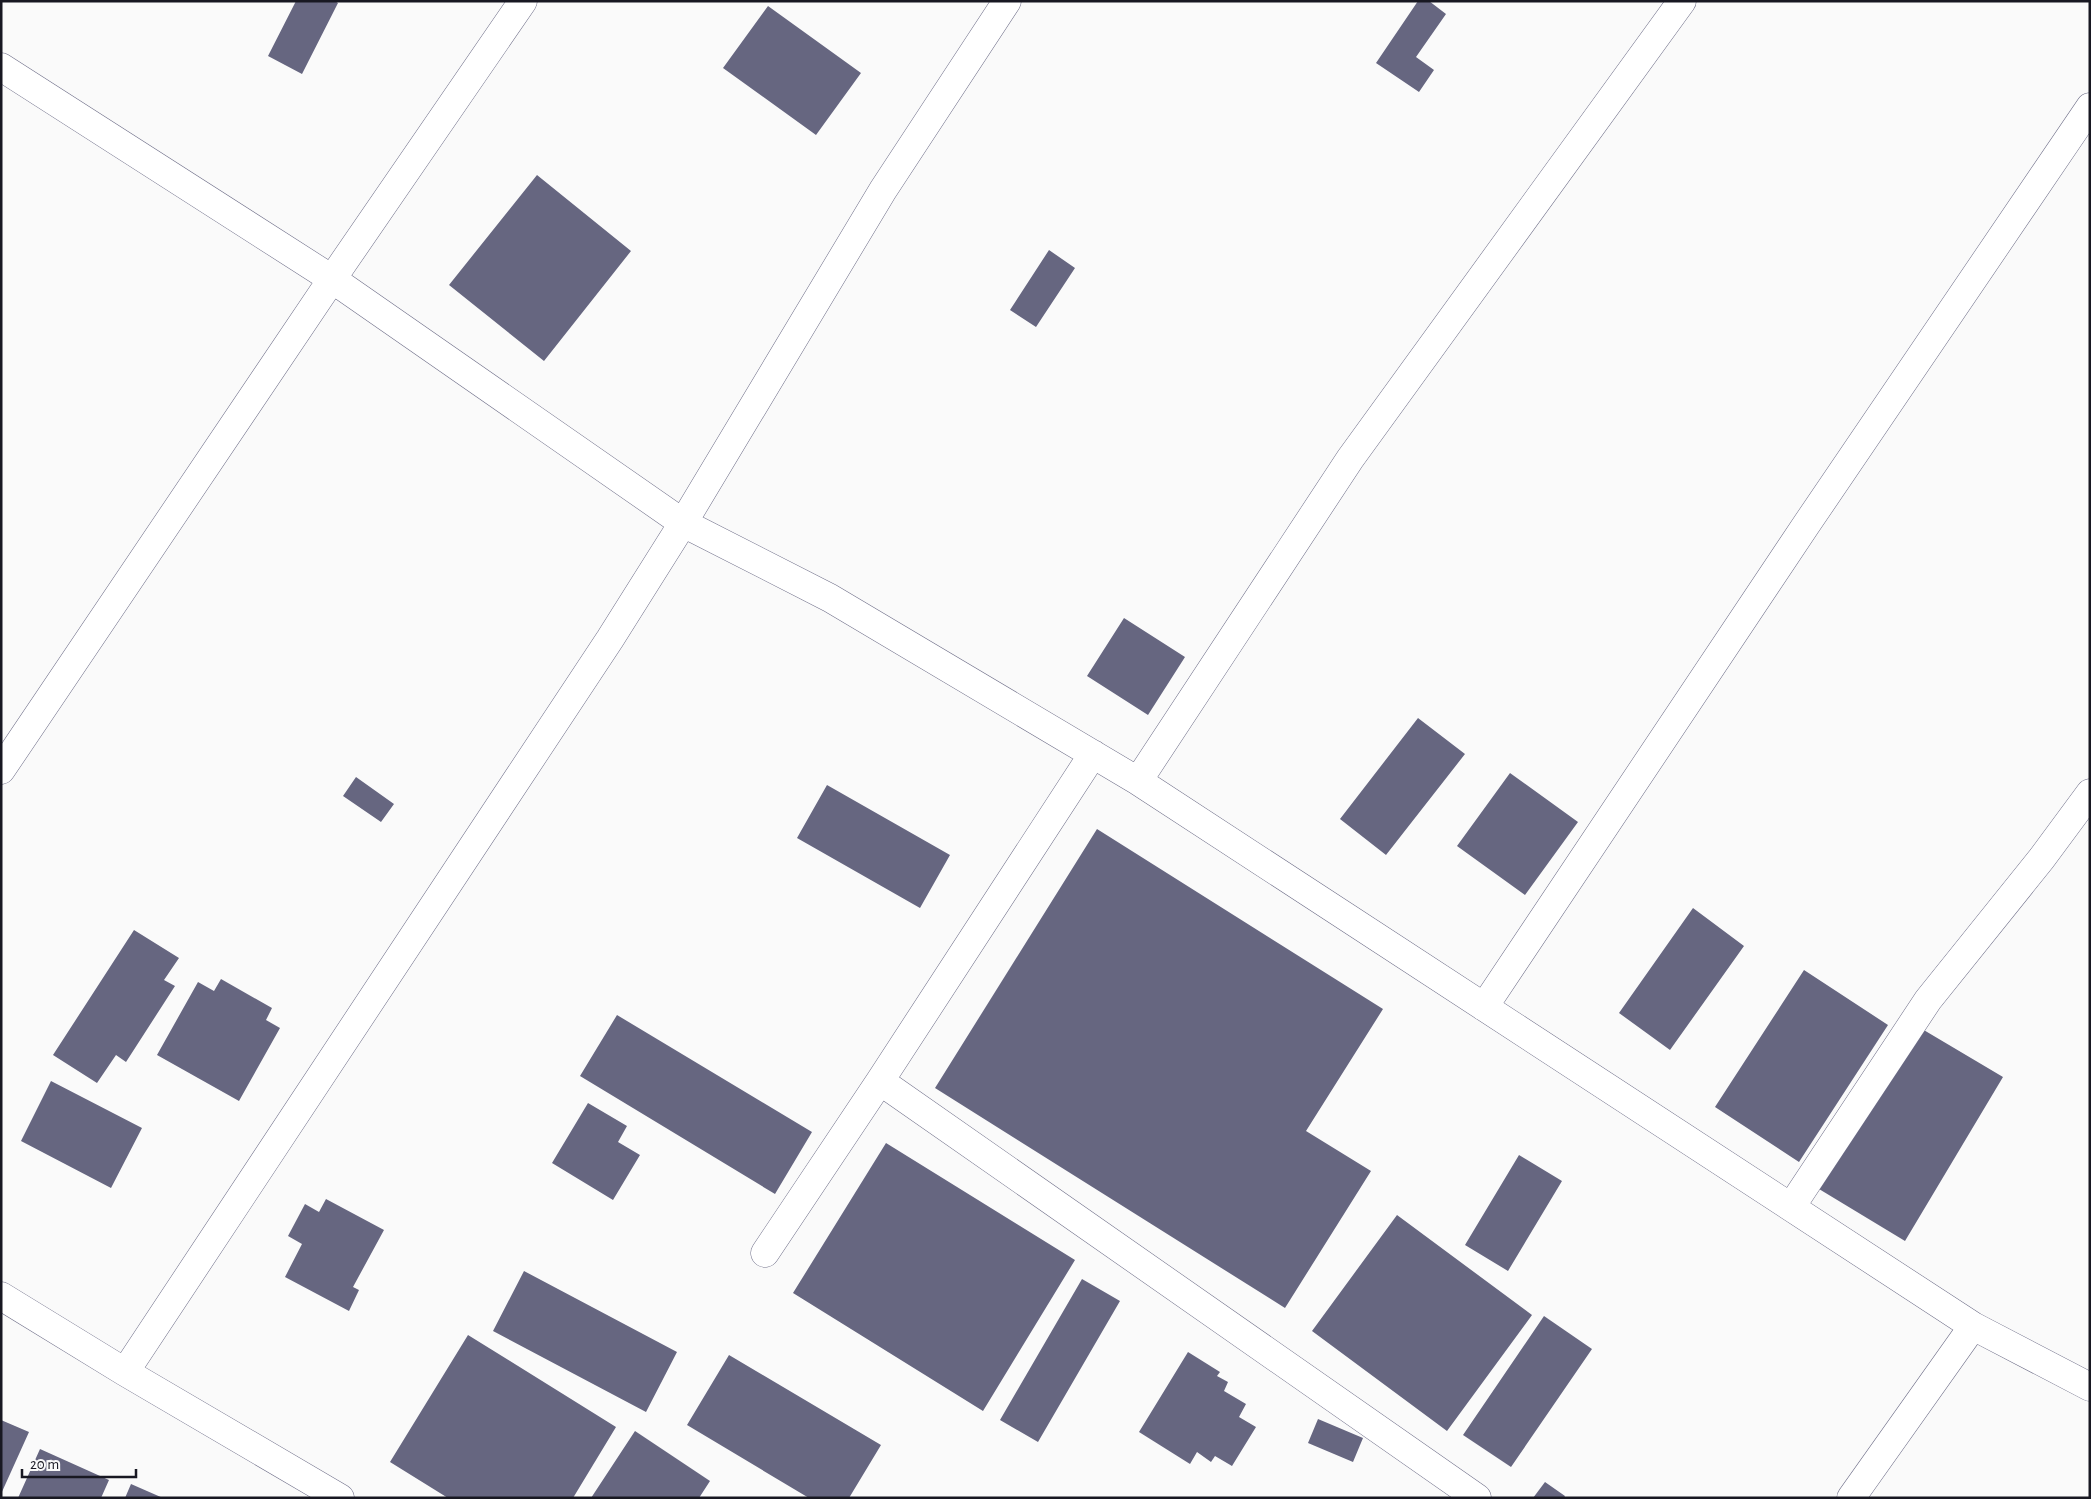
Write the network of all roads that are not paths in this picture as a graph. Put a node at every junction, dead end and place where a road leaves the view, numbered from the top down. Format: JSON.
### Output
{"nodes":[{"id":1,"x":522,"y":1,"type":"edge"},
{"id":2,"x":1007,"y":1,"type":"edge"},
{"id":3,"x":1682,"y":1,"type":"edge"},
{"id":4,"x":1,"y":67,"type":"edge"},
{"id":5,"x":2090,"y":107,"type":"edge"},
{"id":6,"x":332,"y":278,"type":"junction"},
{"id":7,"x":683,"y":524,"type":"junction"},
{"id":8,"x":1092,"y":754,"type":"junction"},
{"id":9,"x":1,"y":770,"type":"edge"},
{"id":10,"x":1138,"y":780,"type":"junction"},
{"id":11,"x":2090,"y":793,"type":"edge"},
{"id":12,"x":1484,"y":1007,"type":"junction"},
{"id":13,"x":880,"y":1081,"type":"junction"},
{"id":14,"x":1791,"y":1207,"type":"junction"},
{"id":15,"x":765,"y":1253,"type":"dead end"},
{"id":16,"x":1,"y":1296,"type":"edge"},
{"id":17,"x":1973,"y":1326,"type":"junction"},
{"id":18,"x":125,"y":1372,"type":"junction"},
{"id":19,"x":2090,"y":1387,"type":"edge"},
{"id":20,"x":340,"y":1498,"type":"edge"},
{"id":21,"x":1477,"y":1498,"type":"edge"},
{"id":22,"x":1851,"y":1498,"type":"edge"}],
"edges":[{"from":1,"to":6,"type":"street"},
{"from":2,"to":7,"type":"street"},
{"from":3,"to":10,"type":"street"},
{"from":4,"to":6,"type":"street"},
{"from":5,"to":12,"type":"street"},
{"from":6,"to":7,"type":"street"},
{"from":6,"to":9,"type":"street"},
{"from":7,"to":8,"type":"street"},
{"from":7,"to":18,"type":"street"},
{"from":8,"to":10,"type":"street"},
{"from":8,"to":13,"type":"street"},
{"from":10,"to":12,"type":"street"},
{"from":11,"to":14,"type":"street"},
{"from":12,"to":14,"type":"street"},
{"from":13,"to":15,"type":"street"},
{"from":13,"to":21,"type":"street"},
{"from":14,"to":17,"type":"street"},
{"from":16,"to":18,"type":"street"},
{"from":17,"to":19,"type":"street"},
{"from":17,"to":22,"type":"street"},
{"from":18,"to":20,"type":"street"}]}
